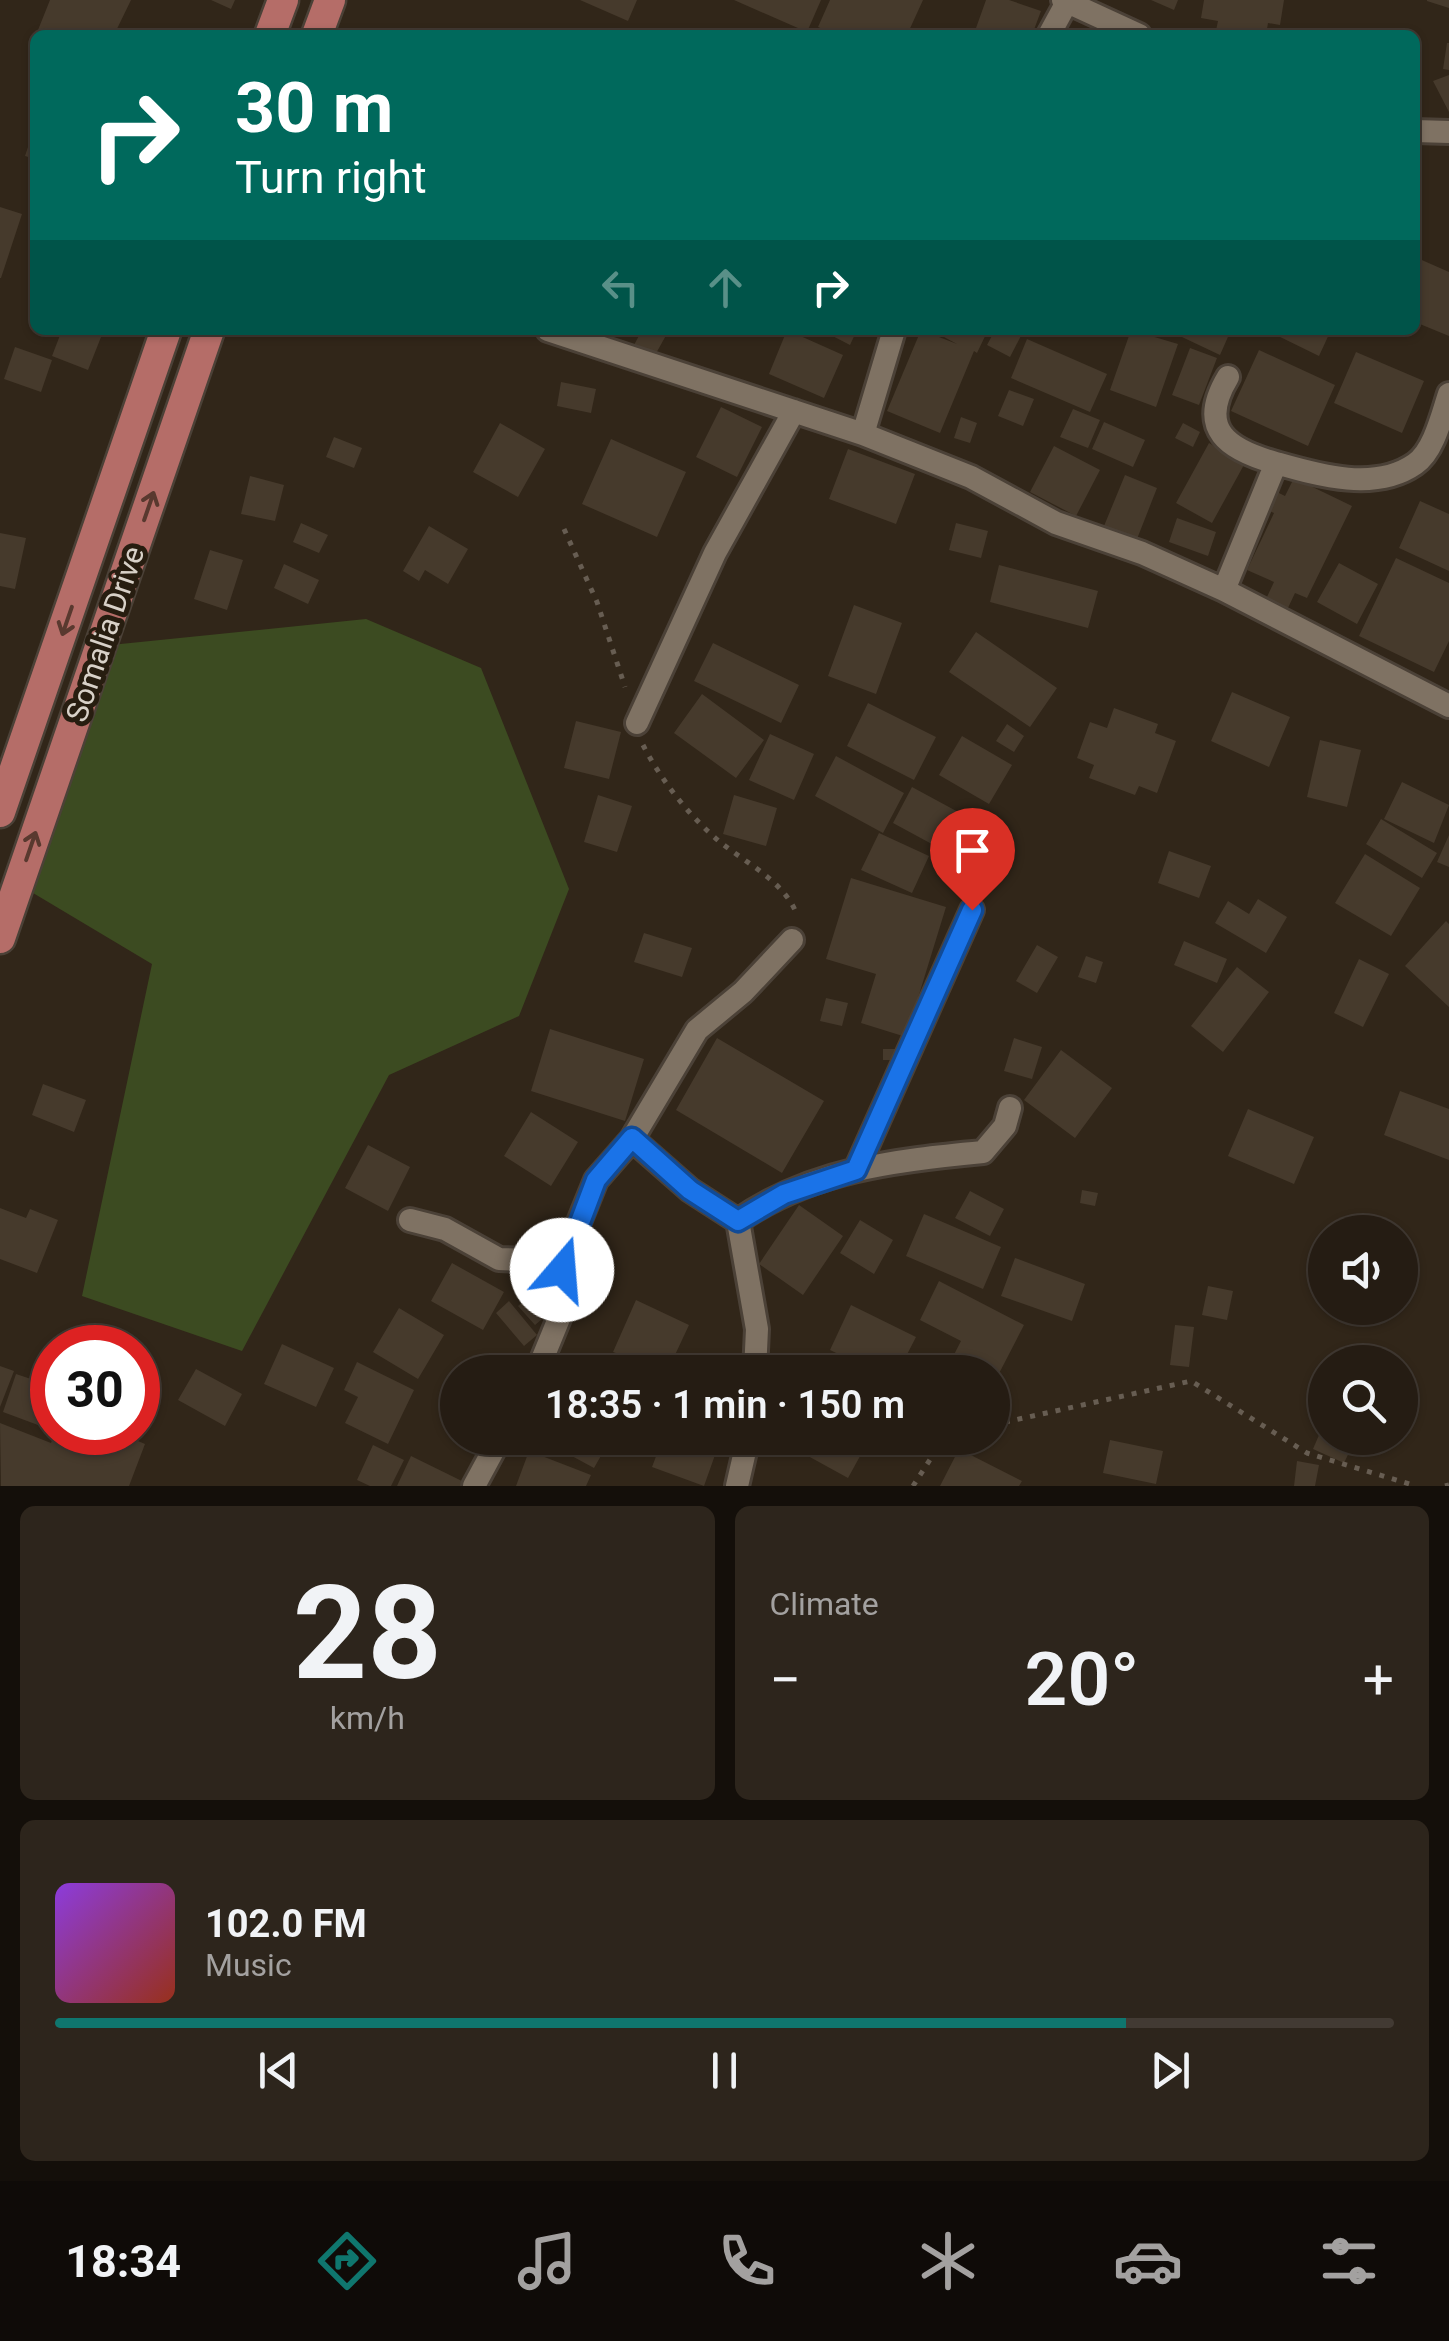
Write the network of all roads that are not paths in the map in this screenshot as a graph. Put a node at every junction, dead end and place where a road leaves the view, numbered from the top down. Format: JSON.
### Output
{"nodes":[{"id":1,"x":283,"y":0,"type":"edge"},
{"id":2,"x":330,"y":0,"type":"edge"},
{"id":3,"x":1065,"y":1,"type":"edge"},
{"id":4,"x":272,"y":30,"type":"edge"},
{"id":5,"x":319,"y":30,"type":"edge"},
{"id":6,"x":1052,"y":30,"type":"edge"},
{"id":7,"x":1128,"y":30,"type":"edge"},
{"id":8,"x":1420,"y":131,"type":"edge"},
{"id":9,"x":1449,"y":132,"type":"edge"},
{"id":10,"x":164,"y":335,"type":"edge"},
{"id":11,"x":207,"y":335,"type":"edge"},
{"id":12,"x":563,"y":335,"type":"edge"},
{"id":13,"x":893,"y":335,"type":"edge"},
{"id":14,"x":1228,"y":377,"type":"dead end"},
{"id":15,"x":1449,"y":394,"type":"edge"},
{"id":16,"x":794,"y":411,"type":"junction"},
{"id":17,"x":863,"y":434,"type":"junction"},
{"id":18,"x":1276,"y":464,"type":"junction"},
{"id":19,"x":1224,"y":590,"type":"junction"},
{"id":20,"x":1449,"y":706,"type":"edge"},
{"id":21,"x":637,"y":723,"type":"road end"},
{"id":22,"x":0,"y":812,"type":"edge"},
{"id":23,"x":972,"y":910,"type":"dead end"},
{"id":24,"x":0,"y":938,"type":"edge"},
{"id":25,"x":792,"y":940,"type":"road end"},
{"id":26,"x":1010,"y":1108,"type":"dead end"},
{"id":27,"x":632,"y":1138,"type":"junction"},
{"id":28,"x":856,"y":1170,"type":"junction"},
{"id":29,"x":410,"y":1220,"type":"dead end"},
{"id":30,"x":738,"y":1221,"type":"junction"},
{"id":31,"x":571,"y":1242,"type":"junction"},
{"id":32,"x":544,"y":1355,"type":"edge"},
{"id":33,"x":756,"y":1355,"type":"edge"},
{"id":34,"x":491,"y":1455,"type":"edge"},
{"id":35,"x":744,"y":1455,"type":"edge"},
{"id":36,"x":474,"y":1486,"type":"edge"},
{"id":37,"x":737,"y":1486,"type":"edge"}],
"edges":[{"from":1,"to":4,"type":"main road"},
{"from":2,"to":5,"type":"main road"},
{"from":3,"to":6,"type":"street"},
{"from":3,"to":7,"type":"street"},
{"from":8,"to":9,"type":"street"},
{"from":10,"to":22,"type":"main road","name":"Somalia Drive","one_way":true},
{"from":24,"to":11,"type":"main road","name":"Somalia Drive","one_way":true},
{"from":12,"to":16,"type":"street"},
{"from":13,"to":17,"type":"street"},
{"from":14,"to":18,"type":"street"},
{"from":15,"to":18,"type":"street"},
{"from":16,"to":17,"type":"street"},
{"from":16,"to":21,"type":"street"},
{"from":17,"to":19,"type":"street"},
{"from":18,"to":19,"type":"street"},
{"from":19,"to":20,"type":"street"},
{"from":23,"to":28,"type":"street"},
{"from":25,"to":27,"type":"street"},
{"from":26,"to":28,"type":"street"},
{"from":27,"to":30,"type":"street"},
{"from":27,"to":31,"type":"street"},
{"from":28,"to":30,"type":"street"},
{"from":29,"to":31,"type":"street"},
{"from":30,"to":33,"type":"street"},
{"from":31,"to":32,"type":"street"},
{"from":34,"to":36,"type":"street"},
{"from":35,"to":37,"type":"street"}]}
